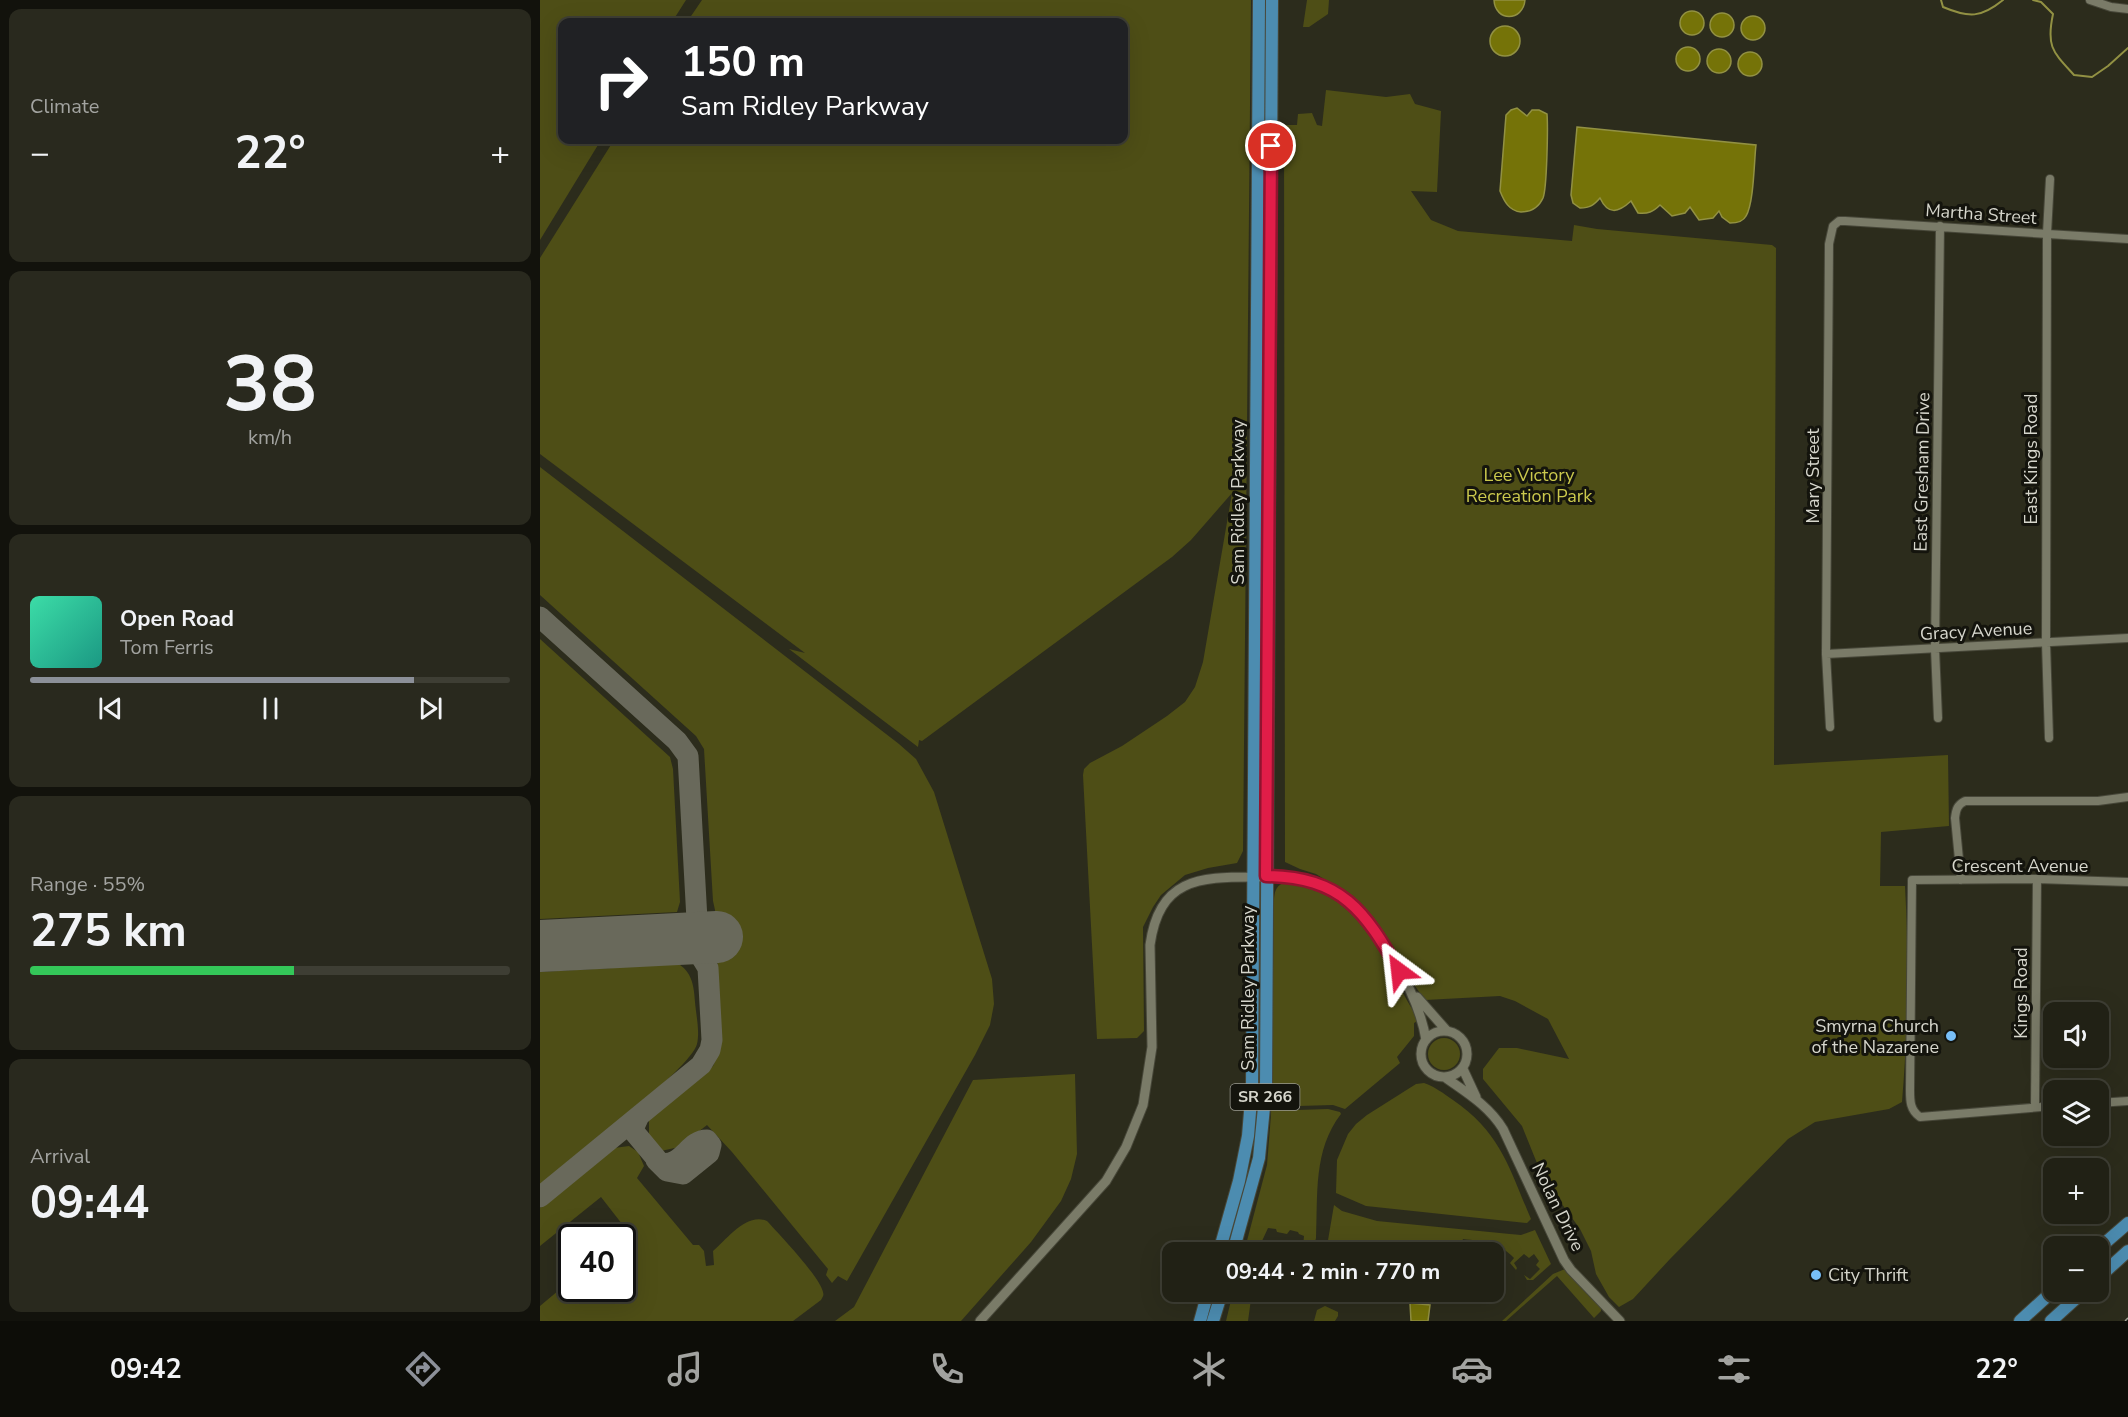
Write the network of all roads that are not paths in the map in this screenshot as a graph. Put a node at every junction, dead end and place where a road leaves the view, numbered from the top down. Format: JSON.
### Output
{"nodes":[{"id":1,"x":1259,"y":0,"type":"edge"},
{"id":2,"x":1272,"y":0,"type":"edge"},
{"id":3,"x":2090,"y":0,"type":"edge"},
{"id":4,"x":2128,"y":9,"type":"edge"},
{"id":5,"x":2050,"y":179,"type":"dead end"},
{"id":6,"x":1833,"y":226,"type":"joint"},
{"id":7,"x":1940,"y":226,"type":"junction"},
{"id":8,"x":2048,"y":233,"type":"junction"},
{"id":9,"x":2128,"y":239,"type":"edge"},
{"id":10,"x":2128,"y":638,"type":"edge"},
{"id":11,"x":2046,"y":643,"type":"junction"},
{"id":12,"x":1935,"y":649,"type":"junction"},
{"id":13,"x":1826,"y":654,"type":"junction"},
{"id":14,"x":1938,"y":718,"type":"dead end"},
{"id":15,"x":1830,"y":727,"type":"dead end"},
{"id":16,"x":2049,"y":738,"type":"dead end"},
{"id":17,"x":2128,"y":798,"type":"edge"},
{"id":18,"x":1266,"y":876,"type":"junction"},
{"id":19,"x":1253,"y":877,"type":"junction"},
{"id":20,"x":2037,"y":879,"type":"junction"},
{"id":21,"x":1961,"y":880,"type":"junction"},
{"id":22,"x":2128,"y":882,"type":"edge"},
{"id":23,"x":1409,"y":988,"type":"junction"},
{"id":24,"x":1447,"y":1031,"type":"junction"},
{"id":25,"x":1426,"y":1040,"type":"junction"},
{"id":26,"x":1463,"y":1069,"type":"junction"},
{"id":27,"x":1446,"y":1078,"type":"junction"},
{"id":28,"x":1477,"y":1099,"type":"junction"},
{"id":29,"x":2128,"y":1101,"type":"edge"},
{"id":30,"x":2109,"y":1102,"type":"edge"},
{"id":31,"x":2036,"y":1107,"type":"junction"},
{"id":32,"x":2043,"y":1107,"type":"edge"},
{"id":33,"x":2128,"y":1223,"type":"edge"},
{"id":34,"x":2109,"y":1239,"type":"edge"},
{"id":35,"x":1222,"y":1242,"type":"edge"},
{"id":36,"x":1236,"y":1242,"type":"edge"},
{"id":37,"x":2128,"y":1251,"type":"edge"},
{"id":38,"x":2109,"y":1268,"type":"edge"},
{"id":39,"x":2043,"y":1300,"type":"edge"},
{"id":40,"x":1205,"y":1302,"type":"edge"},
{"id":41,"x":1220,"y":1302,"type":"edge"},
{"id":42,"x":1223,"y":1302,"type":"edge"},
{"id":43,"x":2072,"y":1302,"type":"edge"},
{"id":44,"x":2032,"y":1310,"type":"junction"},
{"id":45,"x":980,"y":1321,"type":"edge"},
{"id":46,"x":1200,"y":1321,"type":"edge"},
{"id":47,"x":1213,"y":1321,"type":"edge"},
{"id":48,"x":1221,"y":1321,"type":"edge"},
{"id":49,"x":1620,"y":1321,"type":"edge"},
{"id":50,"x":2020,"y":1321,"type":"edge"},
{"id":51,"x":2044,"y":1321,"type":"edge"},
{"id":52,"x":2051,"y":1321,"type":"edge"}],
"edges":[{"from":1,"to":19,"type":"main road","name":"Sam Ridley Parkway","number":"SR 266"},
{"from":2,"to":18,"type":"main road","name":"Sam Ridley Parkway","number":"SR 266"},
{"from":3,"to":4,"type":"street"},
{"from":5,"to":8,"type":"street","name":"East Kings Road"},
{"from":6,"to":7,"type":"street","name":"Martha Street"},
{"from":6,"to":13,"type":"street","name":"Mary Street"},
{"from":7,"to":8,"type":"street","name":"Martha Street"},
{"from":7,"to":12,"type":"street","name":"East Gresham Drive"},
{"from":8,"to":9,"type":"street","name":"Martha Street"},
{"from":8,"to":11,"type":"street","name":"East Kings Road"},
{"from":10,"to":11,"type":"street","name":"Gracy Avenue"},
{"from":11,"to":12,"type":"street","name":"Gracy Avenue"},
{"from":11,"to":16,"type":"street","name":"East Kings Road"},
{"from":12,"to":13,"type":"street","name":"Gracy Avenue"},
{"from":12,"to":14,"type":"street","name":"East Gresham Drive"},
{"from":13,"to":15,"type":"street","name":"Mary Street"},
{"from":17,"to":21,"type":"street"},
{"from":18,"to":19,"type":"street"},
{"from":18,"to":23,"type":"street"},
{"from":18,"to":36,"type":"main road","name":"Sam Ridley Parkway","number":"SR 266"},
{"from":19,"to":35,"type":"main road","name":"Sam Ridley Parkway","number":"SR 266"},
{"from":19,"to":45,"type":"street"},
{"from":20,"to":21,"type":"street","name":"Crescent Avenue"},
{"from":20,"to":22,"type":"street","name":"Crescent Avenue"},
{"from":20,"to":31,"type":"street","name":"Kings Road"},
{"from":21,"to":31,"type":"street","name":"Crescent Avenue"},
{"from":23,"to":24,"type":"street"},
{"from":23,"to":25,"type":"street"},
{"from":24,"to":25,"type":"street"},
{"from":24,"to":26,"type":"street"},
{"from":25,"to":27,"type":"street"},
{"from":26,"to":27,"type":"street"},
{"from":26,"to":28,"type":"street","name":"Nolan Drive"},
{"from":27,"to":28,"type":"street","name":"Nolan Drive"},
{"from":28,"to":49,"type":"street","name":"Nolan Drive"},
{"from":29,"to":30,"type":"street"},
{"from":31,"to":32,"type":"street"},
{"from":33,"to":34,"type":"main road"},
{"from":37,"to":38,"type":"main road"},
{"from":39,"to":44,"type":"main road"},
{"from":40,"to":46,"type":"main road"},
{"from":41,"to":47,"type":"main road"},
{"from":42,"to":48,"type":"main road"},
{"from":43,"to":52,"type":"main road"},
{"from":44,"to":50,"type":"main road"},
{"from":44,"to":51,"type":"main road"}]}
